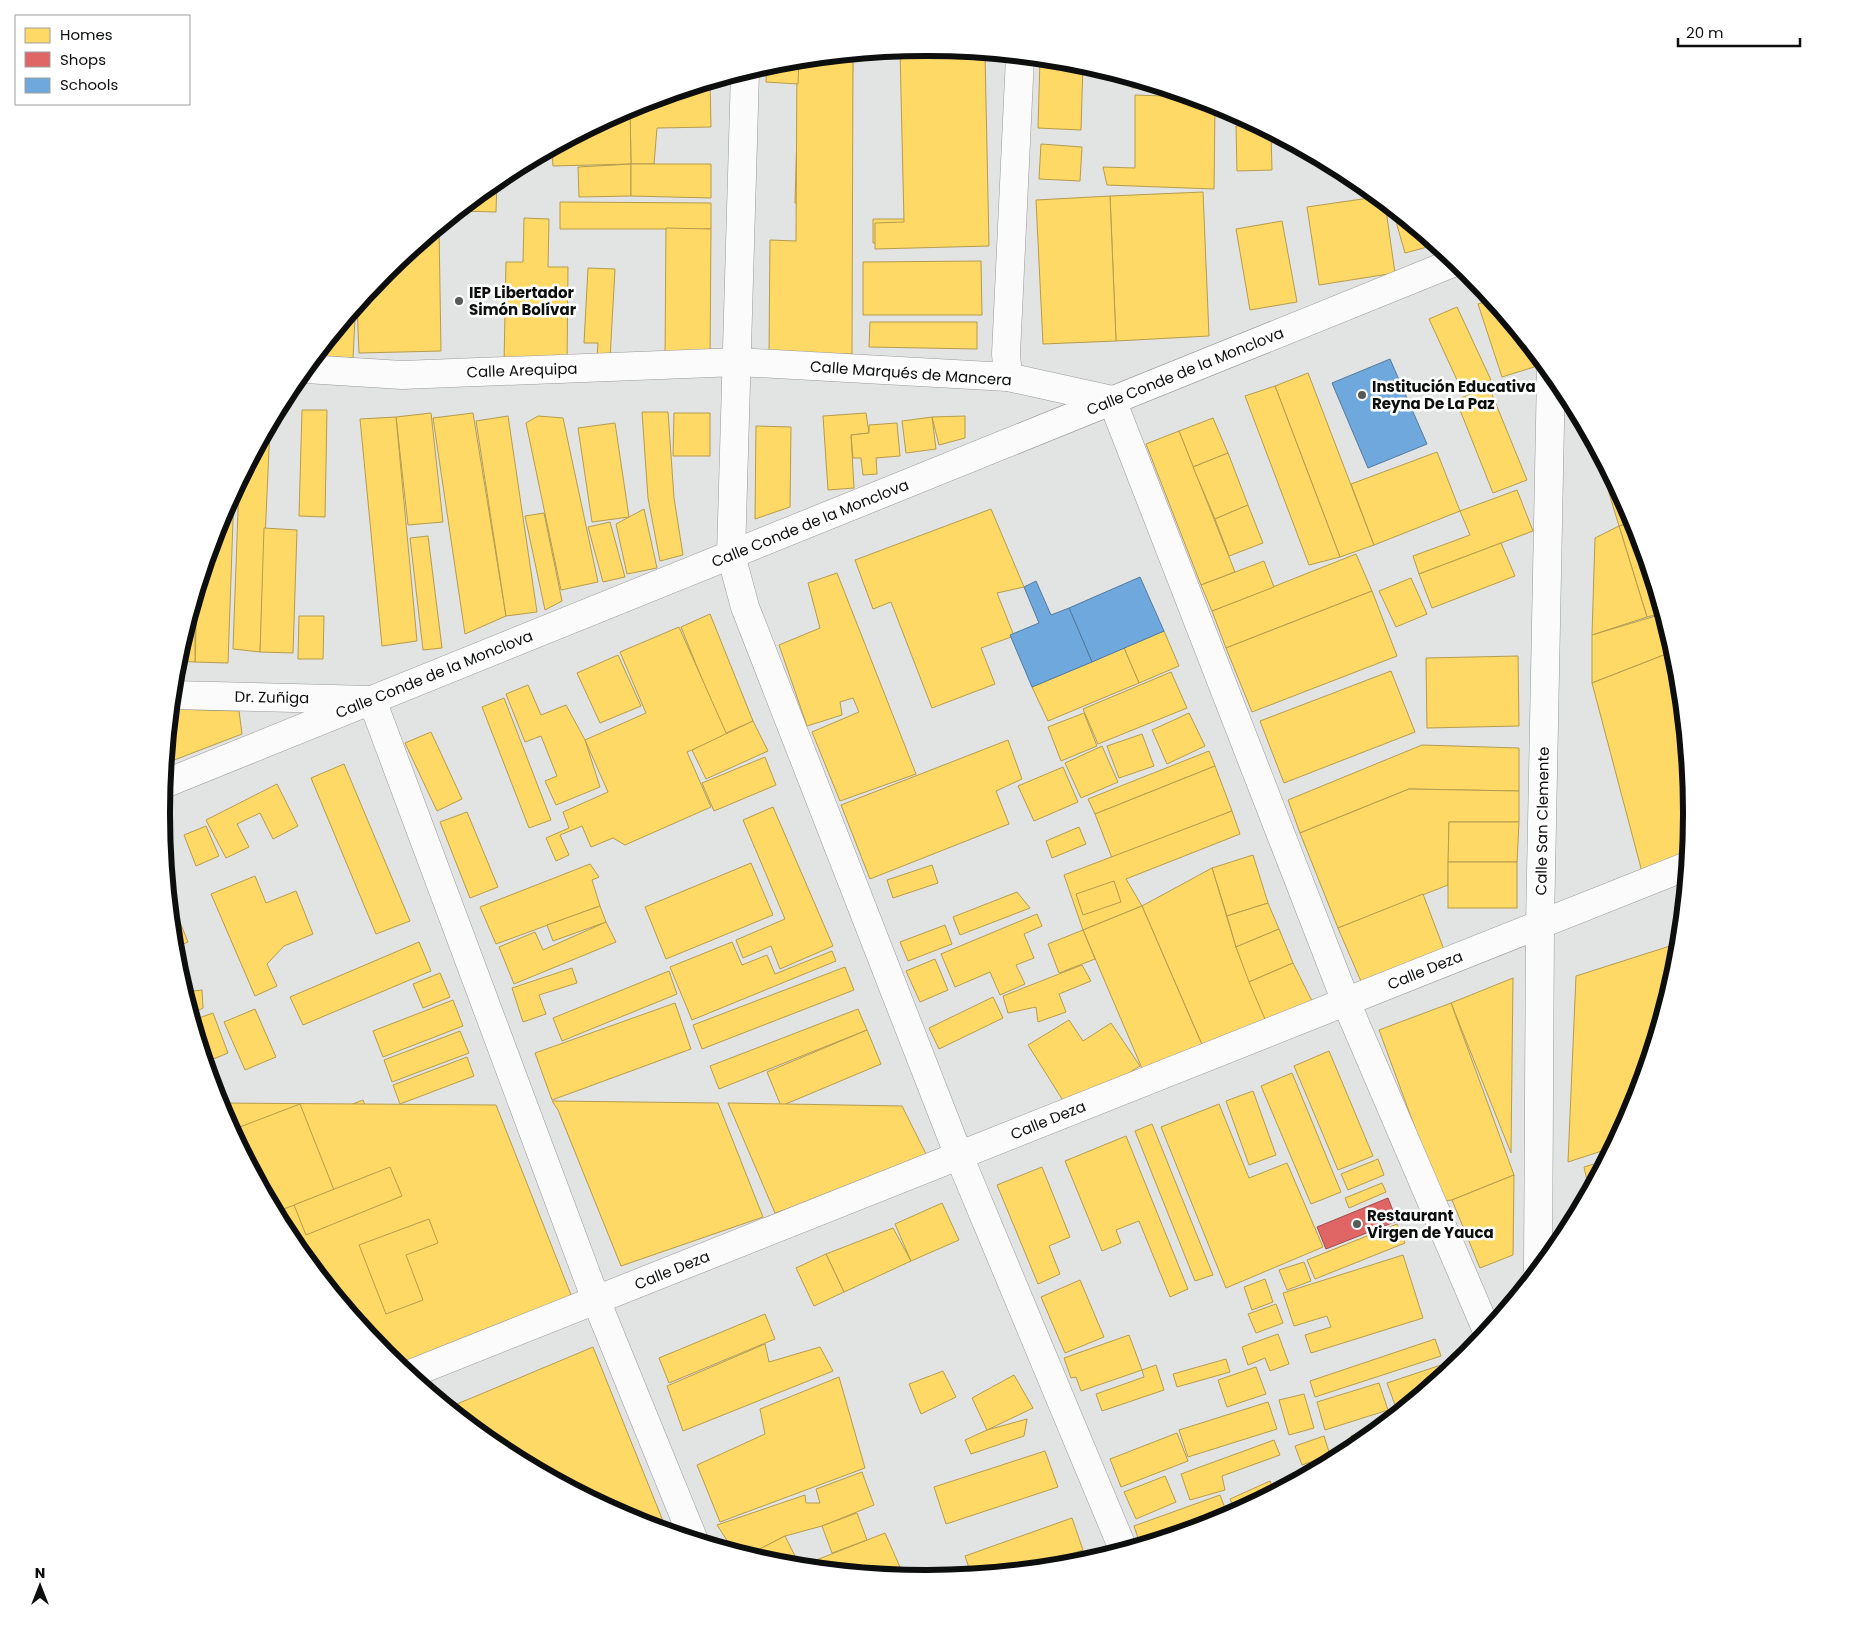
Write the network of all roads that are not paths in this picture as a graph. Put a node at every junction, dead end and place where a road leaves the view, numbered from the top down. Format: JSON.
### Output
{"nodes":[{"id":1,"x":1020,"y":62,"type":"edge"},
{"id":2,"x":745,"y":79,"type":"edge"},
{"id":3,"x":1448,"y":265,"type":"edge"},
{"id":4,"x":738,"y":362,"type":"junction"},
{"id":5,"x":314,"y":369,"type":"edge"},
{"id":6,"x":1008,"y":377,"type":"junction"},
{"id":7,"x":1551,"y":386,"type":"edge"},
{"id":8,"x":1112,"y":400,"type":"junction"},
{"id":9,"x":731,"y":555,"type":"junction"},
{"id":10,"x":179,"y":695,"type":"edge"},
{"id":11,"x":372,"y":700,"type":"junction"},
{"id":12,"x":171,"y":781,"type":"edge"},
{"id":13,"x":1681,"y":868,"type":"edge"},
{"id":14,"x":1540,"y":924,"type":"junction"},
{"id":15,"x":1346,"y":1002,"type":"junction"},
{"id":16,"x":960,"y":1156,"type":"junction"},
{"id":17,"x":1538,"y":1258,"type":"edge"},
{"id":18,"x":596,"y":1300,"type":"junction"},
{"id":19,"x":1484,"y":1324,"type":"edge"},
{"id":20,"x":416,"y":1371,"type":"edge"},
{"id":21,"x":691,"y":1532,"type":"edge"},
{"id":22,"x":1121,"y":1544,"type":"edge"}],
"edges":[{"from":1,"to":6,"type":"street"},
{"from":2,"to":4,"type":"street"},
{"from":3,"to":8,"type":"street","name":"Calle Conde de la Monclova"},
{"from":4,"to":5,"type":"street","name":"Calle Arequipa"},
{"from":4,"to":6,"type":"street","name":"Calle Marqués de Mancera"},
{"from":4,"to":9,"type":"street"},
{"from":6,"to":8,"type":"street","name":"Calle Marqués de Mancera"},
{"from":7,"to":14,"type":"street","name":"Calle San Clemente"},
{"from":8,"to":9,"type":"street","name":"Calle Conde de la Monclova"},
{"from":8,"to":15,"type":"street"},
{"from":9,"to":11,"type":"street","name":"Calle Conde de la Monclova"},
{"from":9,"to":16,"type":"street"},
{"from":10,"to":11,"type":"street","name":"Dr. Zuñiga"},
{"from":11,"to":12,"type":"street","name":"Calle Conde de la Monclova"},
{"from":11,"to":18,"type":"street"},
{"from":13,"to":14,"type":"street","name":"Calle Deza"},
{"from":14,"to":15,"type":"street","name":"Calle Deza"},
{"from":14,"to":17,"type":"street","name":"Calle San Clemente"},
{"from":15,"to":16,"type":"street","name":"Calle Deza"},
{"from":15,"to":19,"type":"street"},
{"from":16,"to":18,"type":"street","name":"Calle Deza"},
{"from":16,"to":22,"type":"street"},
{"from":18,"to":20,"type":"street","name":"Calle Deza"},
{"from":18,"to":21,"type":"street"}]}
